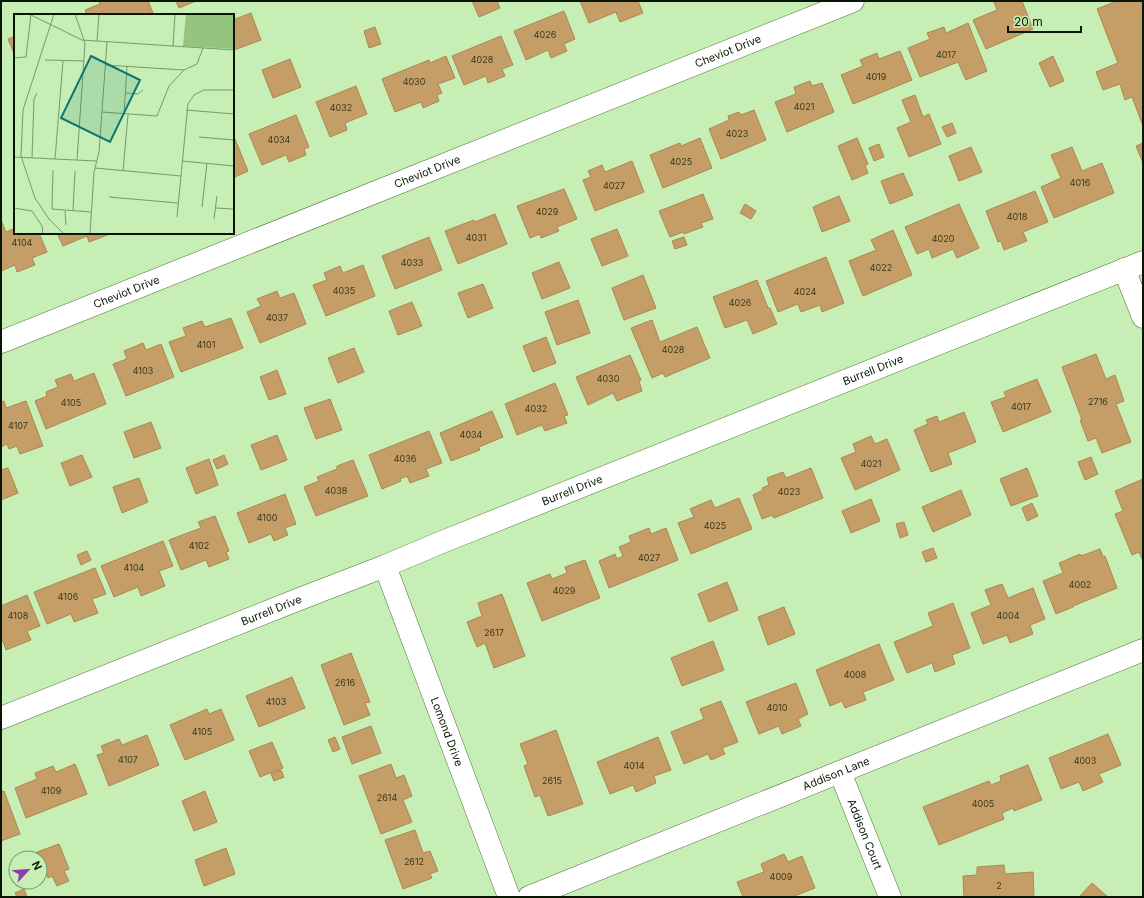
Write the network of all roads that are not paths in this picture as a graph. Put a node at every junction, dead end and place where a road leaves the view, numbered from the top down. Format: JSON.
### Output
{"nodes":[{"id":1,"x":853,"y":1,"type":"edge"},
{"id":2,"x":1133,"y":266,"type":"edge"},
{"id":3,"x":1143,"y":317,"type":"edge"},
{"id":4,"x":1,"y":342,"type":"edge"},
{"id":5,"x":385,"y":566,"type":"junction"},
{"id":6,"x":1143,"y":650,"type":"edge"},
{"id":7,"x":1,"y":718,"type":"edge"},
{"id":8,"x":840,"y":772,"type":"junction"},
{"id":9,"x":509,"y":897,"type":"edge"},
{"id":10,"x":529,"y":897,"type":"edge"},
{"id":11,"x":890,"y":897,"type":"edge"}],
"edges":[{"from":1,"to":4,"type":"street","name":"Cheviot Drive"},
{"from":2,"to":3,"type":"street"},
{"from":2,"to":5,"type":"street","name":"Burrell Drive"},
{"from":5,"to":7,"type":"street","name":"Burrell Drive"},
{"from":5,"to":9,"type":"street","name":"Lomond Drive"},
{"from":6,"to":8,"type":"street","name":"Addison Lane"},
{"from":8,"to":10,"type":"street","name":"Addison Lane"},
{"from":8,"to":11,"type":"street","name":"Addison Court"}]}
